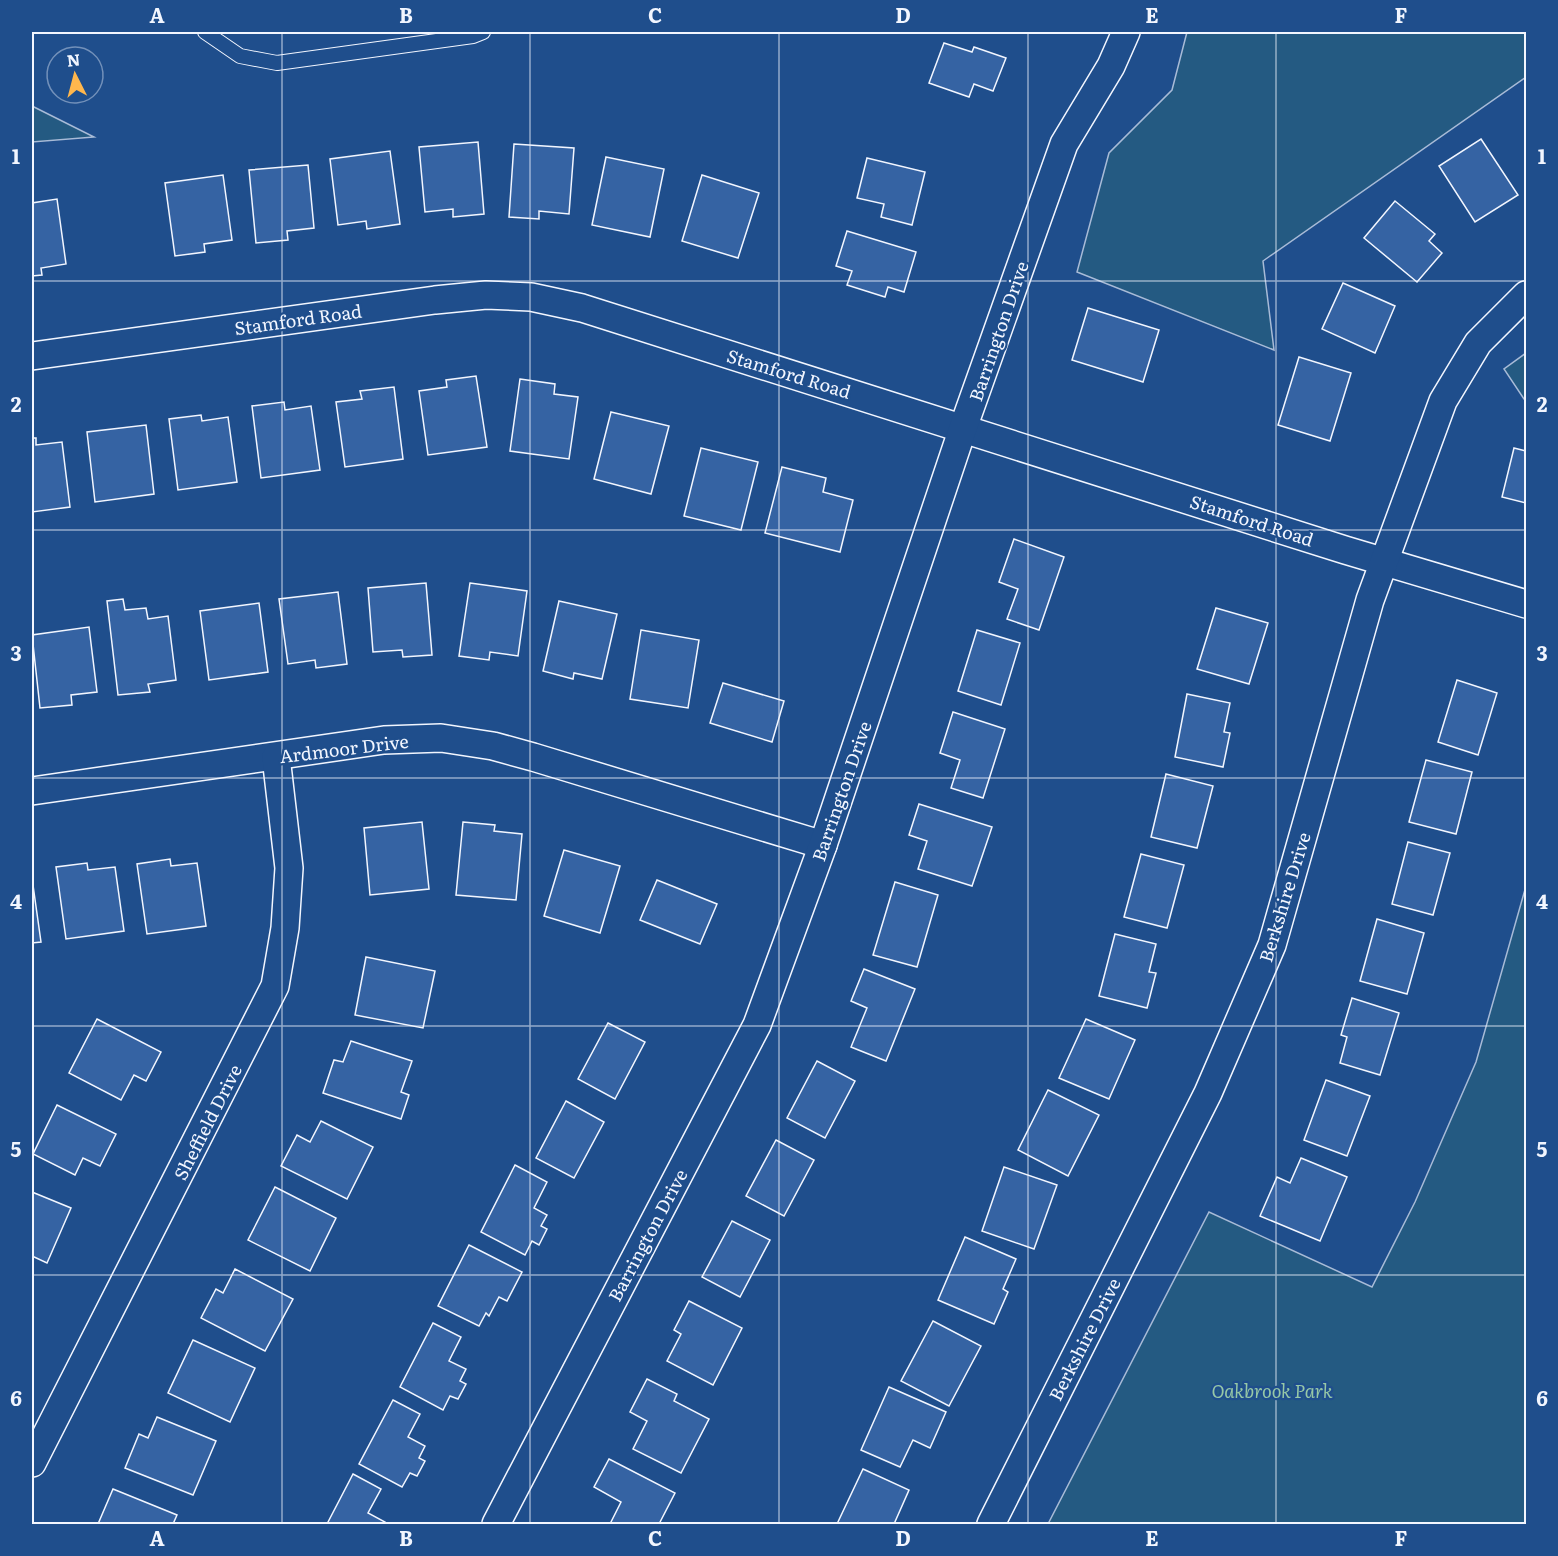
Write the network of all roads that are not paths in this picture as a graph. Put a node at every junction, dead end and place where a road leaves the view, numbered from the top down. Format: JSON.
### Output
{"nodes":[{"id":1,"x":205,"y":32,"type":"edge"},
{"id":2,"x":483,"y":32,"type":"edge"},
{"id":3,"x":1126,"y":32,"type":"edge"},
{"id":4,"x":1527,"y":295,"type":"edge"},
{"id":5,"x":32,"y":356,"type":"edge"},
{"id":6,"x":963,"y":428,"type":"junction"},
{"id":7,"x":1386,"y":562,"type":"junction"},
{"id":8,"x":1527,"y":604,"type":"edge"},
{"id":9,"x":276,"y":757,"type":"junction"},
{"id":10,"x":32,"y":790,"type":"edge"},
{"id":11,"x":823,"y":845,"type":"junction"},
{"id":12,"x":32,"y":1463,"type":"edge"},
{"id":13,"x":496,"y":1524,"type":"edge"},
{"id":14,"x":991,"y":1524,"type":"edge"}],
"edges":[{"from":1,"to":2,"type":"lane"},
{"from":3,"to":6,"type":"street","name":"Barrington Drive"},
{"from":4,"to":7,"type":"street","name":"Berkshire Drive"},
{"from":5,"to":6,"type":"street","name":"Stamford Road"},
{"from":6,"to":7,"type":"street","name":"Stamford Road"},
{"from":6,"to":11,"type":"street","name":"Barrington Drive"},
{"from":7,"to":8,"type":"street","name":"Stamford Road"},
{"from":7,"to":14,"type":"street","name":"Berkshire Drive"},
{"from":9,"to":10,"type":"street","name":"Ardmoor Drive"},
{"from":9,"to":11,"type":"street","name":"Ardmoor Drive"},
{"from":9,"to":12,"type":"street","name":"Sheffield Drive"},
{"from":11,"to":13,"type":"street","name":"Barrington Drive"}]}
